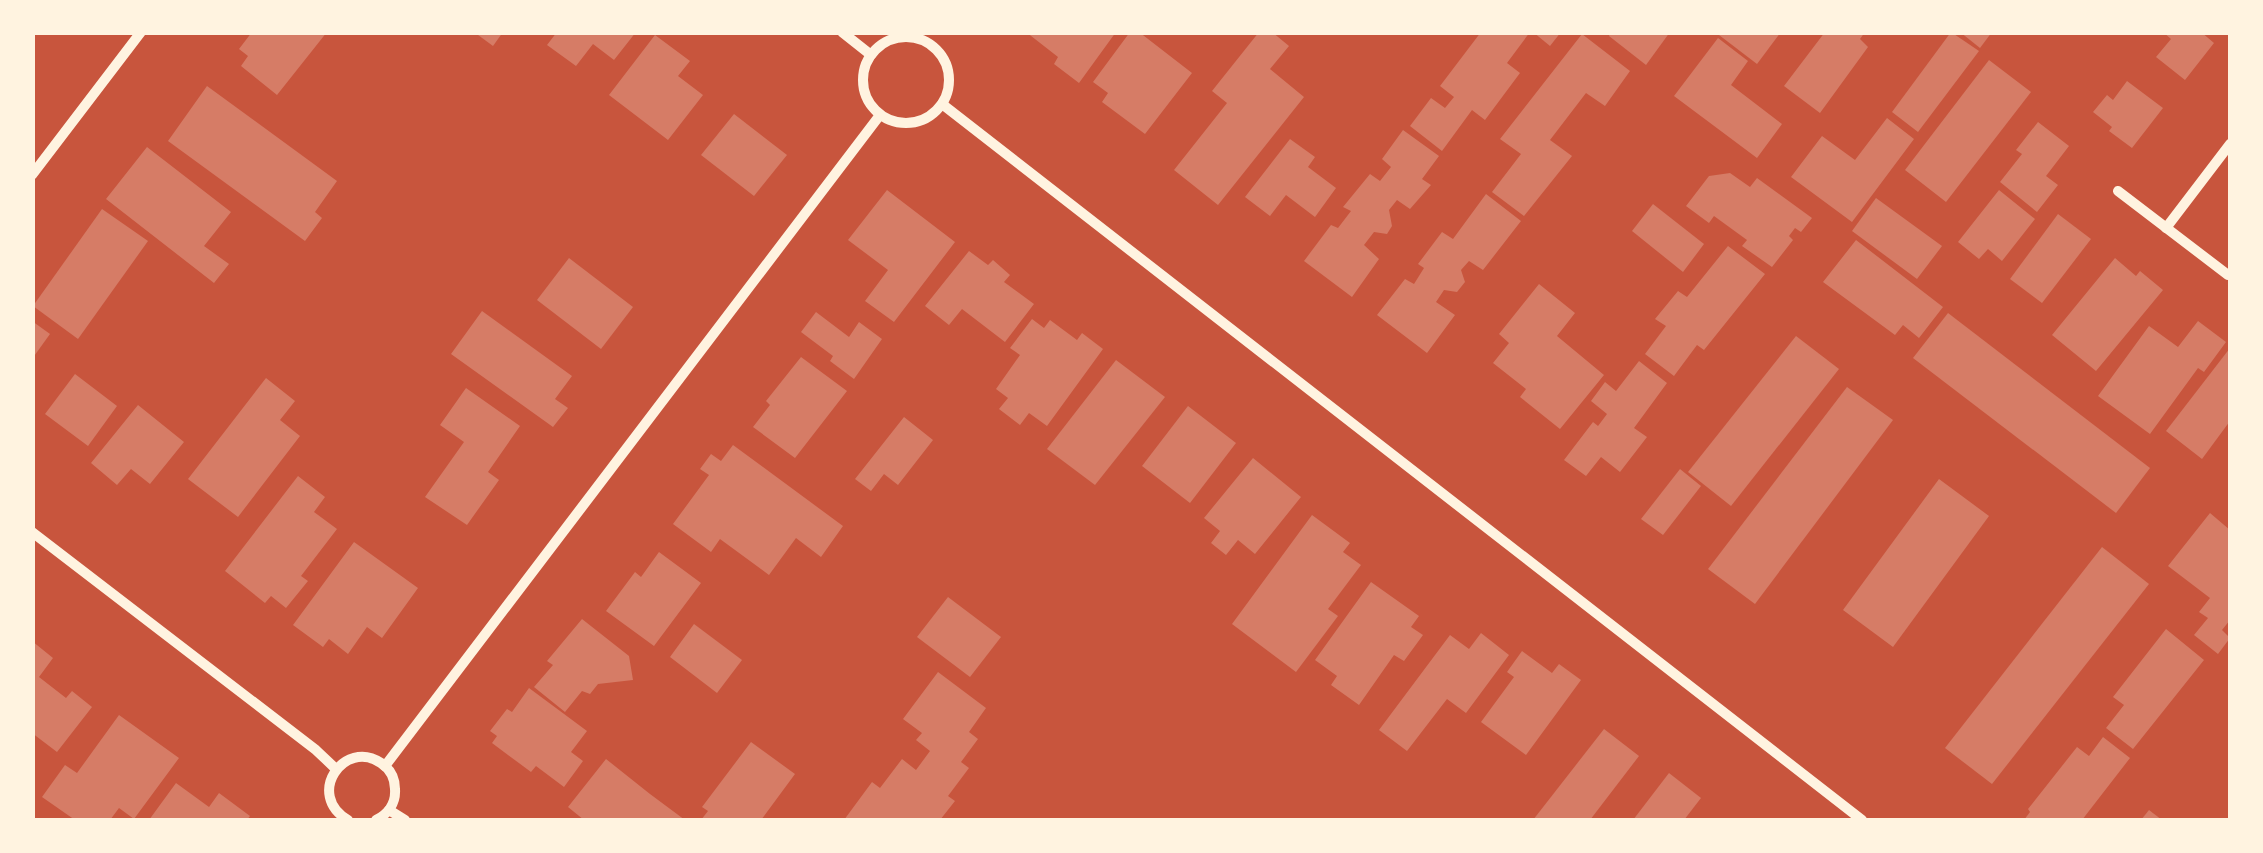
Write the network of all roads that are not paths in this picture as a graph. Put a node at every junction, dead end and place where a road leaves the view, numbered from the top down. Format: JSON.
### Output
{"nodes":[{"id":1,"x":141,"y":32,"type":"edge"},
{"id":2,"x":842,"y":32,"type":"edge"},
{"id":3,"x":938,"y":32,"type":"edge"},
{"id":4,"x":930,"y":44,"type":"junction"},
{"id":5,"x":871,"y":55,"type":"junction"},
{"id":6,"x":942,"y":104,"type":"junction"},
{"id":7,"x":880,"y":114,"type":"junction"},
{"id":8,"x":2230,"y":144,"type":"edge"},
{"id":9,"x":32,"y":175,"type":"edge"},
{"id":10,"x":2118,"y":191,"type":"dead end"},
{"id":11,"x":2166,"y":228,"type":"junction"},
{"id":12,"x":2228,"y":275,"type":"edge"},
{"id":13,"x":32,"y":532,"type":"edge"},
{"id":14,"x":386,"y":766,"type":"junction"},
{"id":15,"x":336,"y":769,"type":"junction"},
{"id":16,"x":389,"y":810,"type":"junction"},
{"id":17,"x":341,"y":819,"type":"edge"},
{"id":18,"x":376,"y":820,"type":"edge"},
{"id":19,"x":406,"y":820,"type":"edge"},
{"id":20,"x":1862,"y":820,"type":"edge"}],
"edges":[{"from":1,"to":9,"type":"street"},
{"from":2,"to":5,"type":"street"},
{"from":3,"to":4,"type":"street"},
{"from":4,"to":5,"type":"street"},
{"from":4,"to":6,"type":"street"},
{"from":5,"to":7,"type":"street"},
{"from":6,"to":7,"type":"street"},
{"from":6,"to":20,"type":"street"},
{"from":7,"to":14,"type":"street"},
{"from":8,"to":11,"type":"street"},
{"from":10,"to":11,"type":"street"},
{"from":11,"to":12,"type":"street"},
{"from":13,"to":15,"type":"street"},
{"from":14,"to":15,"type":"street"},
{"from":14,"to":16,"type":"street"},
{"from":15,"to":17,"type":"street"},
{"from":16,"to":18,"type":"street"},
{"from":16,"to":19,"type":"street"}]}
